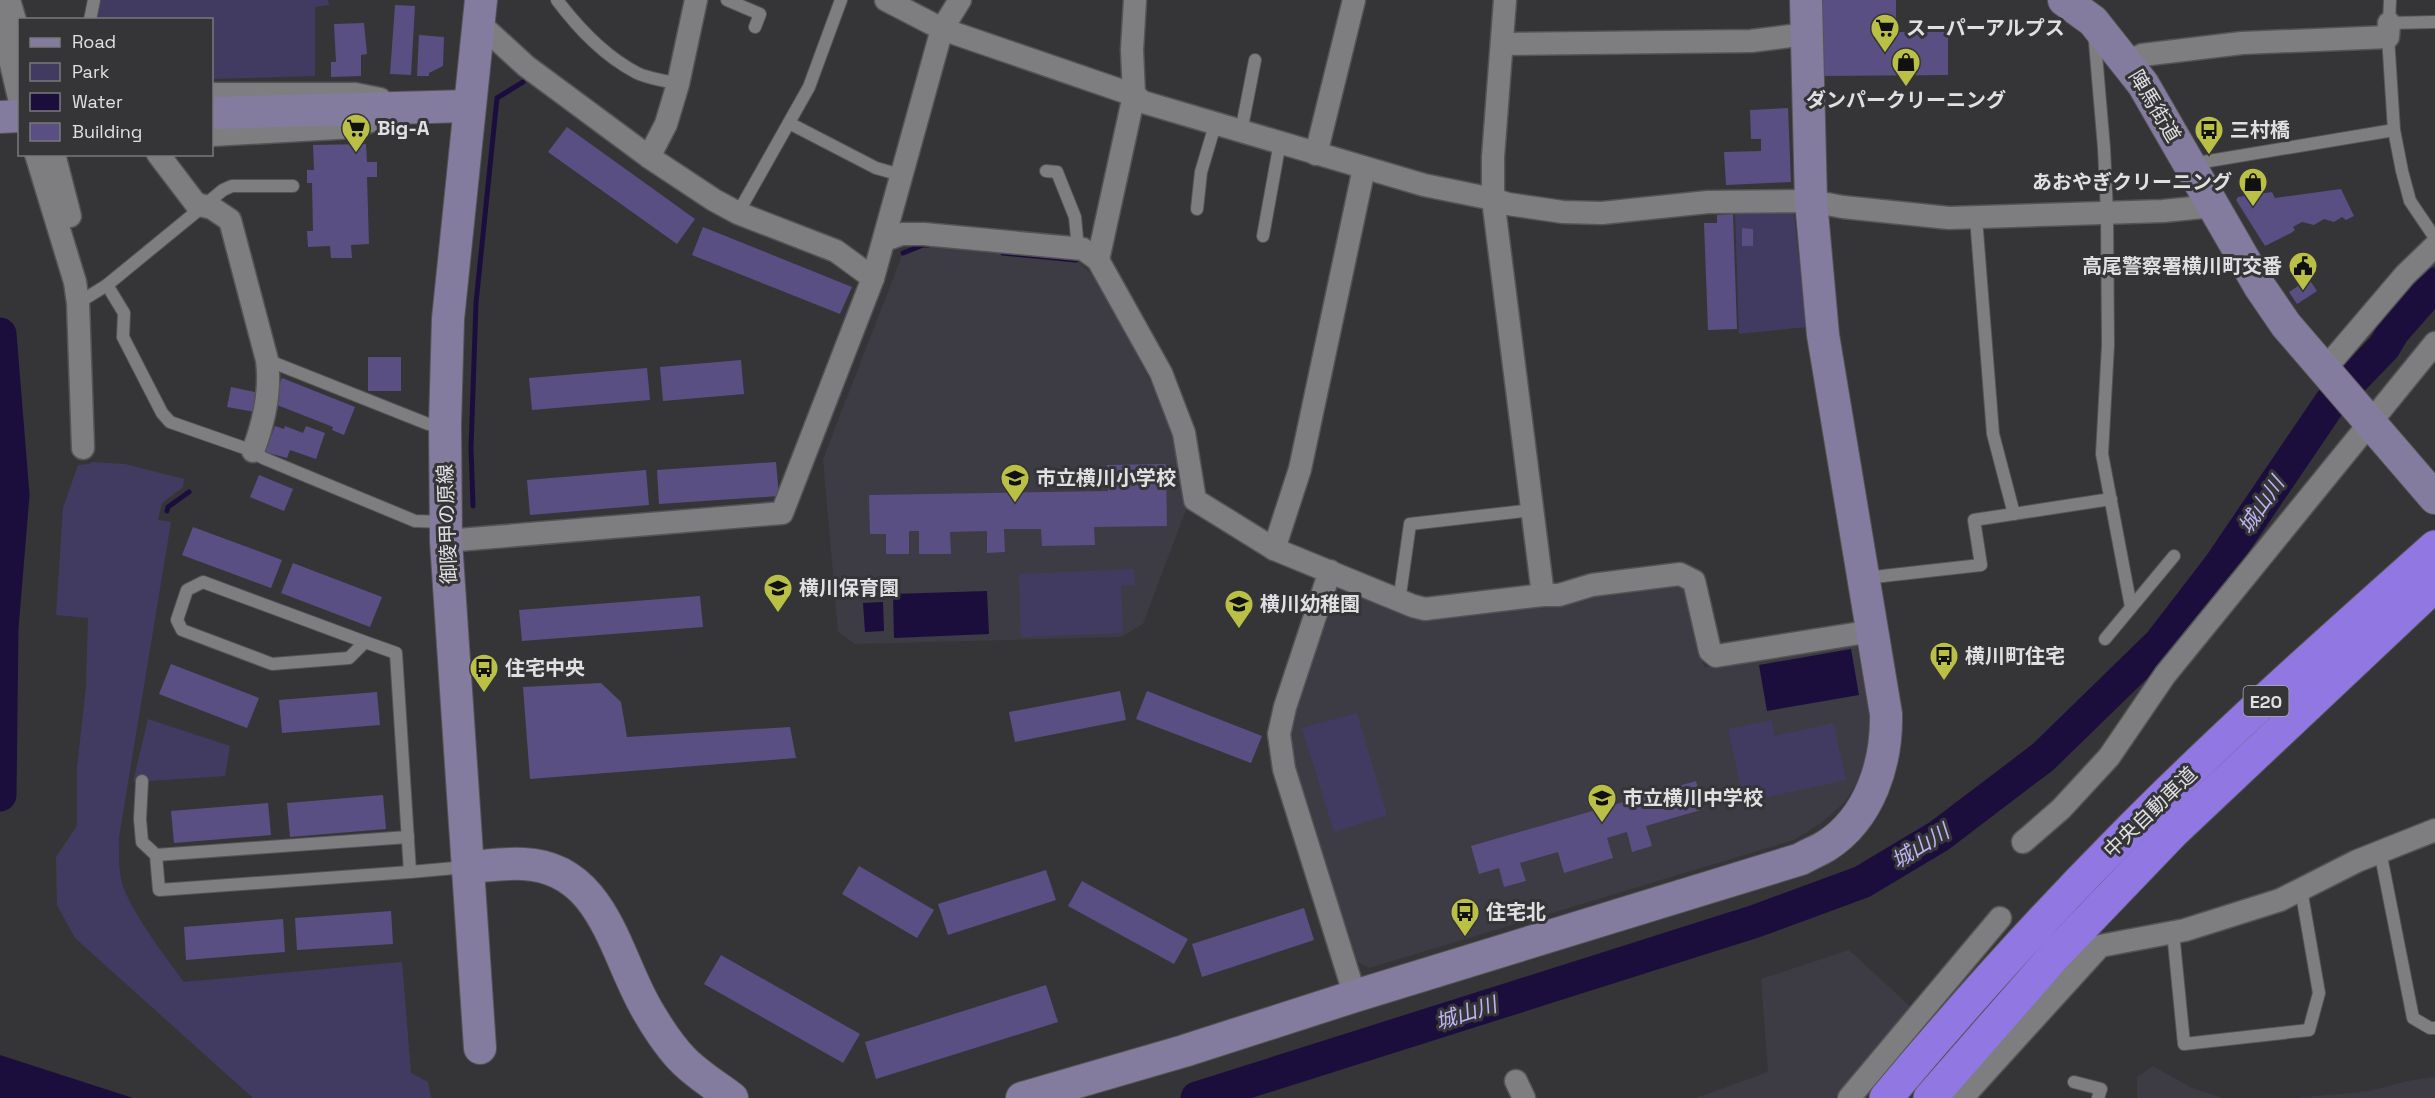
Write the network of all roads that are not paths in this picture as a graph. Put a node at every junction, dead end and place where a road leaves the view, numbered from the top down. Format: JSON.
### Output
{"nodes":[{"id":1,"x":9,"y":0,"type":"edge"},
{"id":2,"x":94,"y":0,"type":"edge"},
{"id":3,"x":557,"y":0,"type":"edge"},
{"id":4,"x":696,"y":0,"type":"edge"},
{"id":5,"x":727,"y":0,"type":"edge"},
{"id":6,"x":841,"y":0,"type":"edge"},
{"id":7,"x":885,"y":0,"type":"edge"},
{"id":8,"x":960,"y":0,"type":"edge"},
{"id":9,"x":1135,"y":0,"type":"edge"},
{"id":10,"x":1354,"y":0,"type":"edge"},
{"id":11,"x":1505,"y":0,"type":"edge"},
{"id":12,"x":1806,"y":0,"type":"edge"},
{"id":13,"x":2064,"y":0,"type":"edge"},
{"id":14,"x":2390,"y":0,"type":"edge"},
{"id":15,"x":2095,"y":10,"type":"edge"},
{"id":16,"x":480,"y":11,"type":"edge"},
{"id":17,"x":0,"y":17,"type":"edge"},
{"id":18,"x":90,"y":18,"type":"edge"},
{"id":19,"x":2435,"y":22,"type":"edge"},
{"id":20,"x":755,"y":27,"type":"dead end"},
{"id":21,"x":18,"y":29,"type":"edge"},
{"id":22,"x":942,"y":29,"type":"junction"},
{"id":23,"x":2388,"y":30,"type":"junction"},
{"id":24,"x":1806,"y":34,"type":"junction"},
{"id":25,"x":1502,"y":44,"type":"junction"},
{"id":26,"x":1255,"y":60,"type":"dead end"},
{"id":27,"x":2128,"y":62,"type":"junction"},
{"id":28,"x":678,"y":84,"type":"junction"},
{"id":29,"x":213,"y":94,"type":"edge"},
{"id":30,"x":1134,"y":95,"type":"junction"},
{"id":31,"x":411,"y":106,"type":"junction"},
{"id":32,"x":470,"y":106,"type":"junction"},
{"id":33,"x":14,"y":113,"type":"edge"},
{"id":34,"x":213,"y":113,"type":"edge"},
{"id":35,"x":789,"y":123,"type":"junction"},
{"id":36,"x":1215,"y":125,"type":"junction"},
{"id":37,"x":2394,"y":130,"type":"junction"},
{"id":38,"x":1241,"y":132,"type":"junction"},
{"id":39,"x":213,"y":135,"type":"edge"},
{"id":40,"x":1280,"y":142,"type":"junction"},
{"id":41,"x":1316,"y":154,"type":"junction"},
{"id":42,"x":37,"y":156,"type":"edge"},
{"id":43,"x":55,"y":156,"type":"edge"},
{"id":44,"x":160,"y":156,"type":"edge"},
{"id":45,"x":649,"y":157,"type":"junction"},
{"id":46,"x":2189,"y":164,"type":"junction"},
{"id":47,"x":1364,"y":168,"type":"junction"},
{"id":48,"x":1046,"y":171,"type":"dead end"},
{"id":49,"x":901,"y":175,"type":"junction"},
{"id":50,"x":293,"y":186,"type":"dead end"},
{"id":51,"x":1493,"y":199,"type":"junction"},
{"id":52,"x":1811,"y":201,"type":"junction"},
{"id":53,"x":204,"y":206,"type":"junction"},
{"id":54,"x":2214,"y":206,"type":"junction"},
{"id":55,"x":1197,"y":210,"type":"dead end"},
{"id":56,"x":738,"y":213,"type":"junction"},
{"id":57,"x":2107,"y":213,"type":"junction"},
{"id":58,"x":1976,"y":218,"type":"junction"},
{"id":59,"x":1263,"y":236,"type":"dead end"},
{"id":60,"x":2435,"y":238,"type":"edge"},
{"id":61,"x":885,"y":240,"type":"junction"},
{"id":62,"x":2435,"y":246,"type":"edge"},
{"id":63,"x":1078,"y":249,"type":"junction"},
{"id":64,"x":1098,"y":260,"type":"junction"},
{"id":65,"x":873,"y":278,"type":"junction"},
{"id":66,"x":107,"y":285,"type":"junction"},
{"id":67,"x":76,"y":293,"type":"junction"},
{"id":68,"x":2435,"y":343,"type":"edge"},
{"id":69,"x":267,"y":360,"type":"junction"},
{"id":70,"x":2326,"y":373,"type":"junction"},
{"id":71,"x":2369,"y":423,"type":"junction"},
{"id":72,"x":445,"y":424,"type":"junction"},
{"id":73,"x":83,"y":448,"type":"dead end"},
{"id":74,"x":253,"y":451,"type":"junction"},
{"id":75,"x":2111,"y":498,"type":"junction"},
{"id":76,"x":2435,"y":498,"type":"edge"},
{"id":77,"x":1532,"y":510,"type":"junction"},
{"id":78,"x":2014,"y":514,"type":"junction"},
{"id":79,"x":445,"y":531,"type":"junction"},
{"id":80,"x":1274,"y":549,"type":"junction"},
{"id":81,"x":2174,"y":556,"type":"dead end"},
{"id":82,"x":2430,"y":565,"type":"edge"},
{"id":83,"x":1330,"y":571,"type":"junction"},
{"id":84,"x":1865,"y":578,"type":"junction"},
{"id":85,"x":1543,"y":595,"type":"junction"},
{"id":86,"x":1400,"y":602,"type":"junction"},
{"id":87,"x":2130,"y":607,"type":"junction"},
{"id":88,"x":1873,"y":631,"type":"junction"},
{"id":89,"x":2104,"y":639,"type":"dead end"},
{"id":90,"x":365,"y":642,"type":"junction"},
{"id":91,"x":142,"y":781,"type":"dead end"},
{"id":92,"x":2435,"y":830,"type":"edge"},
{"id":93,"x":408,"y":837,"type":"junction"},
{"id":94,"x":2023,"y":842,"type":"dead end"},
{"id":95,"x":2380,"y":851,"type":"junction"},
{"id":96,"x":156,"y":855,"type":"junction"},
{"id":97,"x":468,"y":867,"type":"junction"},
{"id":98,"x":410,"y":872,"type":"junction"},
{"id":99,"x":2301,"y":889,"type":"junction"},
{"id":100,"x":2000,"y":918,"type":"dead end"},
{"id":101,"x":2173,"y":932,"type":"junction"},
{"id":102,"x":1355,"y":996,"type":"junction"},
{"id":103,"x":2435,"y":1028,"type":"edge"},
{"id":104,"x":480,"y":1048,"type":"dead end"},
{"id":105,"x":2074,"y":1082,"type":"dead end"},
{"id":106,"x":732,"y":1098,"type":"edge"},
{"id":107,"x":1022,"y":1098,"type":"edge"},
{"id":108,"x":1849,"y":1098,"type":"edge"},
{"id":109,"x":1886,"y":1098,"type":"edge"},
{"id":110,"x":1930,"y":1098,"type":"edge"},
{"id":111,"x":1962,"y":1098,"type":"edge"},
{"id":112,"x":2098,"y":1098,"type":"edge"}],
"edges":[{"from":1,"to":21,"type":"street"},
{"from":2,"to":18,"type":"lane"},
{"from":3,"to":28,"type":"lane"},
{"from":4,"to":28,"type":"street"},
{"from":5,"to":20,"type":"lane"},
{"from":6,"to":35,"type":"lane"},
{"from":7,"to":22,"type":"street"},
{"from":8,"to":22,"type":"street"},
{"from":9,"to":30,"type":"street"},
{"from":10,"to":41,"type":"street"},
{"from":11,"to":25,"type":"street"},
{"from":12,"to":24,"type":"street"},
{"from":13,"to":15,"type":"street","name":"陣馬街道"},
{"from":14,"to":23,"type":"lane"},
{"from":15,"to":27,"type":"street","name":"陣馬街道"},
{"from":15,"to":57,"type":"lane"},
{"from":16,"to":32,"type":"street","name":"御陵甲の原線"},
{"from":16,"to":45,"type":"street"},
{"from":17,"to":33,"type":"street"},
{"from":19,"to":23,"type":"lane"},
{"from":22,"to":30,"type":"street"},
{"from":22,"to":49,"type":"street"},
{"from":23,"to":27,"type":"street"},
{"from":23,"to":37,"type":"lane"},
{"from":24,"to":25,"type":"street"},
{"from":24,"to":52,"type":"street"},
{"from":25,"to":51,"type":"street"},
{"from":26,"to":38,"type":"lane"},
{"from":27,"to":46,"type":"street","name":"陣馬街道"},
{"from":28,"to":45,"type":"street"},
{"from":29,"to":31,"type":"street"},
{"from":30,"to":36,"type":"street"},
{"from":30,"to":64,"type":"street"},
{"from":31,"to":32,"type":"street"},
{"from":31,"to":34,"type":"street"},
{"from":31,"to":39,"type":"street"},
{"from":32,"to":72,"type":"street","name":"御陵甲の原線"},
{"from":35,"to":49,"type":"lane"},
{"from":35,"to":56,"type":"lane"},
{"from":36,"to":38,"type":"street"},
{"from":36,"to":55,"type":"lane"},
{"from":37,"to":46,"type":"lane"},
{"from":37,"to":60,"type":"lane"},
{"from":38,"to":40,"type":"street"},
{"from":40,"to":41,"type":"street"},
{"from":40,"to":59,"type":"lane"},
{"from":41,"to":47,"type":"street"},
{"from":42,"to":67,"type":"street"},
{"from":43,"to":67,"type":"street"},
{"from":44,"to":53,"type":"street"},
{"from":45,"to":56,"type":"street"},
{"from":46,"to":54,"type":"street","name":"陣馬街道"},
{"from":47,"to":51,"type":"street"},
{"from":47,"to":80,"type":"street"},
{"from":48,"to":63,"type":"lane"},
{"from":49,"to":61,"type":"street"},
{"from":50,"to":53,"type":"lane"},
{"from":51,"to":52,"type":"street"},
{"from":51,"to":77,"type":"street"},
{"from":52,"to":58,"type":"street"},
{"from":52,"to":84,"type":"street"},
{"from":53,"to":66,"type":"lane"},
{"from":53,"to":69,"type":"street"},
{"from":54,"to":57,"type":"street"},
{"from":54,"to":70,"type":"street","name":"陣馬街道"},
{"from":56,"to":65,"type":"street"},
{"from":57,"to":58,"type":"street"},
{"from":57,"to":75,"type":"lane"},
{"from":58,"to":78,"type":"lane"},
{"from":61,"to":63,"type":"street"},
{"from":61,"to":65,"type":"street"},
{"from":62,"to":70,"type":"street"},
{"from":63,"to":64,"type":"street"},
{"from":64,"to":80,"type":"street"},
{"from":65,"to":79,"type":"street"},
{"from":66,"to":67,"type":"lane"},
{"from":66,"to":74,"type":"lane"},
{"from":67,"to":73,"type":"street"},
{"from":68,"to":71,"type":"street"},
{"from":69,"to":72,"type":"lane"},
{"from":69,"to":74,"type":"street"},
{"from":70,"to":71,"type":"street","name":"陣馬街道"},
{"from":71,"to":76,"type":"street"},
{"from":71,"to":94,"type":"street"},
{"from":72,"to":79,"type":"street","name":"御陵甲の原線"},
{"from":74,"to":79,"type":"lane"},
{"from":75,"to":78,"type":"lane"},
{"from":75,"to":87,"type":"lane"},
{"from":77,"to":85,"type":"street"},
{"from":77,"to":86,"type":"lane"},
{"from":78,"to":84,"type":"lane"},
{"from":79,"to":97,"type":"street","name":"御陵甲の原線"},
{"from":80,"to":83,"type":"street"},
{"from":81,"to":87,"type":"lane"},
{"from":82,"to":109,"type":"highway","name":"中央自動車道","number":"E20"},
{"from":82,"to":110,"type":"highway","name":"中央自動車道","number":"E20"},
{"from":83,"to":86,"type":"street"},
{"from":83,"to":102,"type":"street"},
{"from":84,"to":88,"type":"street"},
{"from":85,"to":86,"type":"street"},
{"from":85,"to":88,"type":"street"},
{"from":87,"to":89,"type":"lane"},
{"from":88,"to":102,"type":"street"},
{"from":90,"to":90,"type":"lane"},
{"from":90,"to":93,"type":"lane"},
{"from":91,"to":96,"type":"lane"},
{"from":92,"to":95,"type":"street"},
{"from":93,"to":96,"type":"lane"},
{"from":93,"to":98,"type":"lane"},
{"from":95,"to":99,"type":"street"},
{"from":95,"to":103,"type":"lane"},
{"from":96,"to":98,"type":"lane"},
{"from":97,"to":98,"type":"lane"},
{"from":97,"to":104,"type":"street","name":"御陵甲の原線"},
{"from":97,"to":106,"type":"street"},
{"from":99,"to":101,"type":"street"},
{"from":99,"to":101,"type":"lane"},
{"from":100,"to":108,"type":"street"},
{"from":101,"to":111,"type":"street"},
{"from":102,"to":107,"type":"street"},
{"from":105,"to":112,"type":"lane"}]}
